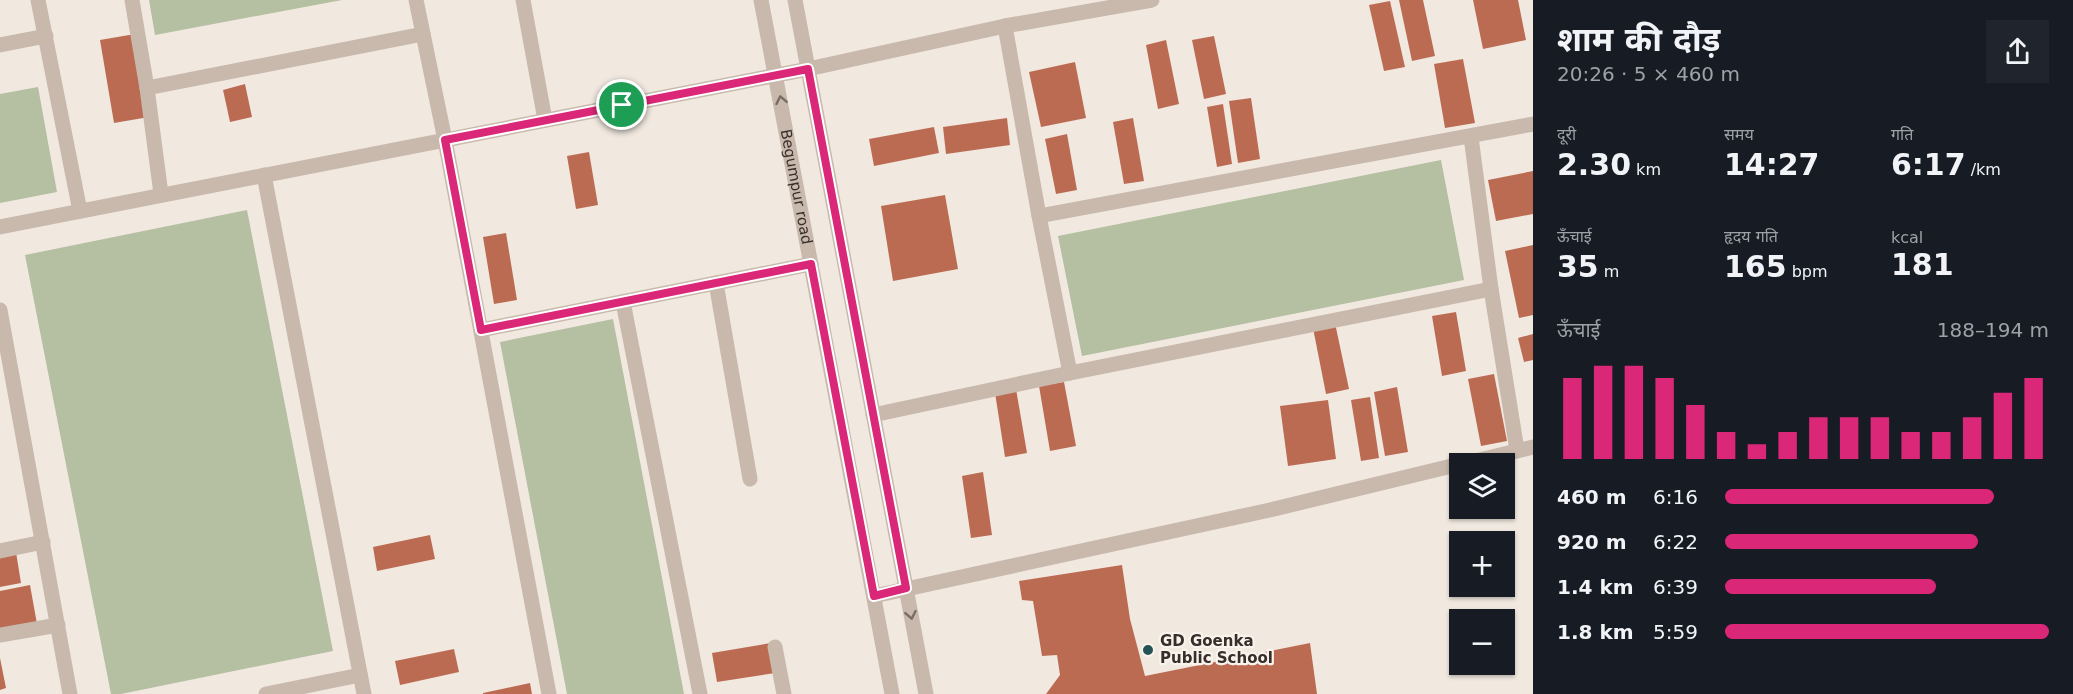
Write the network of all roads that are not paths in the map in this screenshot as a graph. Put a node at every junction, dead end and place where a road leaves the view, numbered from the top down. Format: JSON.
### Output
{"nodes":[{"id":1,"x":38,"y":0,"type":"edge"},
{"id":2,"x":132,"y":0,"type":"edge"},
{"id":3,"x":416,"y":0,"type":"edge"},
{"id":4,"x":523,"y":0,"type":"edge"},
{"id":5,"x":762,"y":0,"type":"edge"},
{"id":6,"x":795,"y":0,"type":"edge"},
{"id":7,"x":1152,"y":0,"type":"edge"},
{"id":8,"x":1005,"y":26,"type":"junction"},
{"id":9,"x":423,"y":34,"type":"junction"},
{"id":10,"x":46,"y":36,"type":"junction"},
{"id":11,"x":0,"y":45,"type":"edge"},
{"id":12,"x":808,"y":69,"type":"junction"},
{"id":13,"x":776,"y":75,"type":"junction"},
{"id":14,"x":147,"y":88,"type":"junction"},
{"id":15,"x":545,"y":120,"type":"junction"},
{"id":16,"x":1533,"y":124,"type":"edge"},
{"id":17,"x":1471,"y":137,"type":"junction"},
{"id":18,"x":445,"y":140,"type":"junction"},
{"id":19,"x":264,"y":175,"type":"junction"},
{"id":20,"x":161,"y":194,"type":"junction"},
{"id":21,"x":80,"y":212,"type":"junction"},
{"id":22,"x":1039,"y":216,"type":"junction"},
{"id":23,"x":0,"y":227,"type":"edge"},
{"id":24,"x":811,"y":264,"type":"junction"},
{"id":25,"x":716,"y":283,"type":"junction"},
{"id":26,"x":1491,"y":289,"type":"junction"},
{"id":27,"x":623,"y":302,"type":"junction"},
{"id":28,"x":0,"y":310,"type":"edge"},
{"id":29,"x":481,"y":330,"type":"junction"},
{"id":30,"x":1070,"y":373,"type":"junction"},
{"id":31,"x":873,"y":415,"type":"junction"},
{"id":32,"x":1533,"y":447,"type":"edge"},
{"id":33,"x":1517,"y":450,"type":"junction"},
{"id":34,"x":1505,"y":453,"type":"edge"},
{"id":35,"x":1449,"y":467,"type":"edge"},
{"id":36,"x":750,"y":479,"type":"dead end"},
{"id":37,"x":43,"y":542,"type":"junction"},
{"id":38,"x":0,"y":551,"type":"edge"},
{"id":39,"x":906,"y":588,"type":"junction"},
{"id":40,"x":874,"y":596,"type":"junction"},
{"id":41,"x":58,"y":625,"type":"junction"},
{"id":42,"x":0,"y":635,"type":"edge"},
{"id":43,"x":775,"y":647,"type":"dead end"},
{"id":44,"x":360,"y":675,"type":"junction"},
{"id":45,"x":70,"y":694,"type":"edge"},
{"id":46,"x":266,"y":694,"type":"edge"},
{"id":47,"x":363,"y":694,"type":"edge"},
{"id":48,"x":549,"y":694,"type":"edge"},
{"id":49,"x":700,"y":694,"type":"edge"},
{"id":50,"x":784,"y":694,"type":"edge"},
{"id":51,"x":892,"y":694,"type":"edge"},
{"id":52,"x":926,"y":694,"type":"edge"}],
"edges":[{"from":1,"to":10,"type":"street"},
{"from":2,"to":14,"type":"street"},
{"from":3,"to":9,"type":"street"},
{"from":4,"to":15,"type":"street"},
{"from":5,"to":13,"type":"street","name":"Begumpur road"},
{"from":6,"to":12,"type":"street"},
{"from":7,"to":8,"type":"street"},
{"from":8,"to":12,"type":"street"},
{"from":8,"to":22,"type":"street"},
{"from":9,"to":14,"type":"street"},
{"from":9,"to":18,"type":"street"},
{"from":10,"to":11,"type":"street"},
{"from":10,"to":21,"type":"street"},
{"from":12,"to":13,"type":"street"},
{"from":12,"to":31,"type":"street"},
{"from":13,"to":15,"type":"street"},
{"from":24,"to":13,"type":"street","name":"Begumpur road","one_way":true},
{"from":14,"to":20,"type":"street"},
{"from":15,"to":18,"type":"street"},
{"from":16,"to":17,"type":"street"},
{"from":17,"to":22,"type":"street"},
{"from":17,"to":26,"type":"street"},
{"from":18,"to":19,"type":"street"},
{"from":18,"to":29,"type":"street"},
{"from":19,"to":20,"type":"street"},
{"from":19,"to":44,"type":"street"},
{"from":20,"to":21,"type":"street"},
{"from":21,"to":23,"type":"street"},
{"from":22,"to":30,"type":"street"},
{"from":24,"to":25,"type":"street"},
{"from":24,"to":40,"type":"street","name":"Begumpur road"},
{"from":25,"to":27,"type":"street"},
{"from":25,"to":36,"type":"street"},
{"from":26,"to":30,"type":"street"},
{"from":26,"to":33,"type":"street"},
{"from":27,"to":29,"type":"street"},
{"from":27,"to":49,"type":"street"},
{"from":28,"to":37,"type":"street"},
{"from":29,"to":48,"type":"street"},
{"from":30,"to":31,"type":"street"},
{"from":31,"to":39,"type":"street"},
{"from":32,"to":33,"type":"street"},
{"from":33,"to":34,"type":"street"},
{"from":35,"to":39,"type":"street"},
{"from":37,"to":38,"type":"street"},
{"from":37,"to":41,"type":"street"},
{"from":39,"to":40,"type":"street"},
{"from":39,"to":52,"type":"street","one_way":true},
{"from":40,"to":51,"type":"street","name":"Begumpur road"},
{"from":41,"to":42,"type":"street"},
{"from":41,"to":45,"type":"street"},
{"from":43,"to":50,"type":"street"},
{"from":44,"to":46,"type":"street"},
{"from":44,"to":47,"type":"street"}]}
